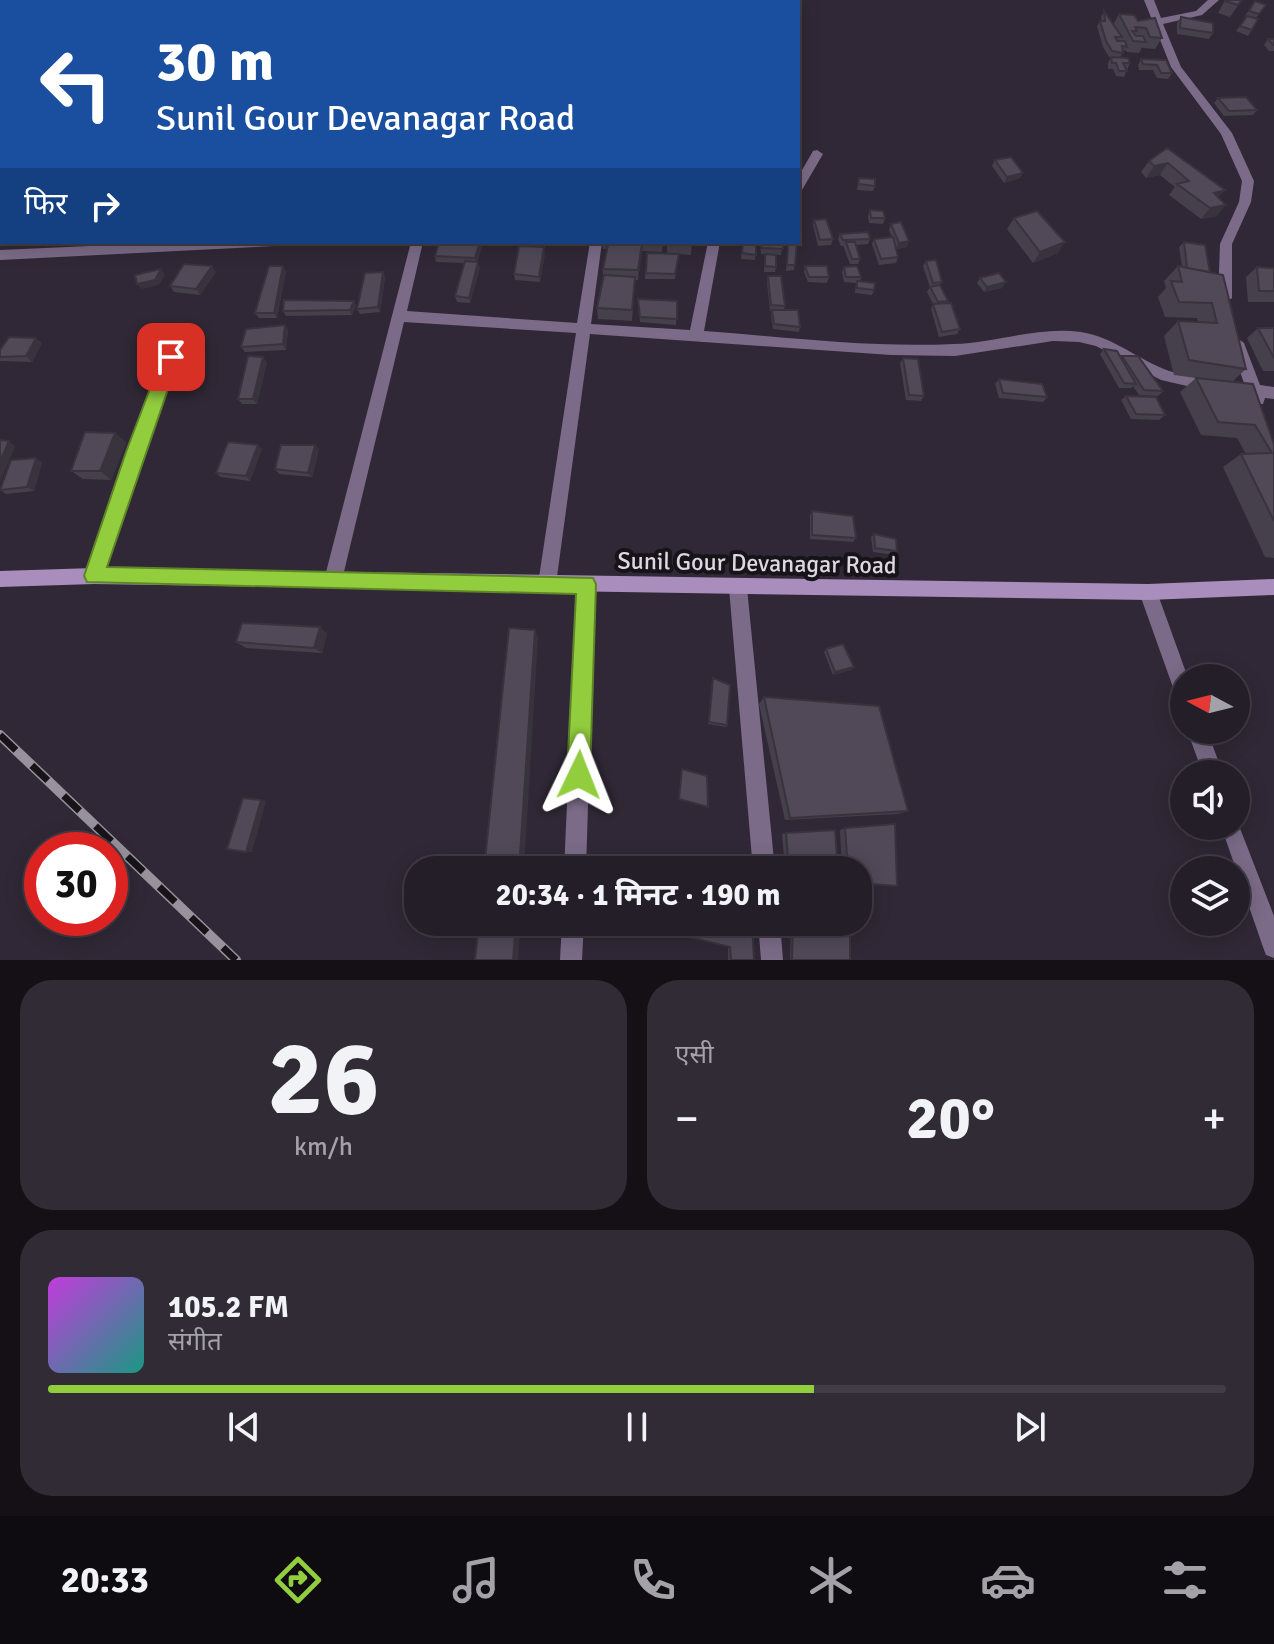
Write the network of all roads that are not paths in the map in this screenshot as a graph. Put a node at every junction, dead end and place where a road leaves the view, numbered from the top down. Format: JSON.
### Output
{"nodes":[{"id":1,"x":1149,"y":0,"type":"edge"},
{"id":2,"x":1214,"y":0,"type":"edge"},
{"id":3,"x":1157,"y":22,"type":"junction"},
{"id":4,"x":817,"y":154,"type":"dead end"},
{"id":5,"x":800,"y":184,"type":"edge"},
{"id":6,"x":169,"y":244,"type":"edge"},
{"id":7,"x":416,"y":244,"type":"edge"},
{"id":8,"x":596,"y":244,"type":"edge"},
{"id":9,"x":714,"y":244,"type":"edge"},
{"id":10,"x":63,"y":246,"type":"edge"},
{"id":11,"x":0,"y":255,"type":"edge"},
{"id":12,"x":1226,"y":307,"type":"edge"},
{"id":13,"x":398,"y":316,"type":"junction"},
{"id":14,"x":586,"y":328,"type":"junction"},
{"id":15,"x":1234,"y":334,"type":"edge"},
{"id":16,"x":696,"y":337,"type":"junction"},
{"id":17,"x":171,"y":357,"type":"dead end"},
{"id":18,"x":1256,"y":391,"type":"junction"},
{"id":19,"x":1274,"y":393,"type":"edge"},
{"id":20,"x":1263,"y":418,"type":"edge"},
{"id":21,"x":94,"y":576,"type":"junction"},
{"id":22,"x":0,"y":579,"type":"edge"},
{"id":23,"x":333,"y":580,"type":"junction"},
{"id":24,"x":547,"y":584,"type":"junction"},
{"id":25,"x":586,"y":584,"type":"junction"},
{"id":26,"x":1274,"y":587,"type":"edge"},
{"id":27,"x":738,"y":588,"type":"junction"},
{"id":28,"x":1148,"y":592,"type":"junction"},
{"id":29,"x":1174,"y":664,"type":"edge"},
{"id":30,"x":1236,"y":840,"type":"edge"},
{"id":31,"x":576,"y":856,"type":"edge"},
{"id":32,"x":763,"y":856,"type":"edge"},
{"id":33,"x":572,"y":936,"type":"edge"},
{"id":34,"x":770,"y":936,"type":"edge"},
{"id":35,"x":1274,"y":947,"type":"edge"},
{"id":36,"x":571,"y":960,"type":"edge"},
{"id":37,"x":772,"y":960,"type":"edge"}],
"edges":[{"from":1,"to":3,"type":"street"},
{"from":2,"to":3,"type":"street"},
{"from":3,"to":12,"type":"street"},
{"from":4,"to":5,"type":"street"},
{"from":6,"to":10,"type":"street"},
{"from":7,"to":13,"type":"street"},
{"from":8,"to":14,"type":"street"},
{"from":9,"to":16,"type":"street"},
{"from":10,"to":11,"type":"street"},
{"from":13,"to":14,"type":"street"},
{"from":13,"to":23,"type":"street"},
{"from":14,"to":16,"type":"street"},
{"from":14,"to":24,"type":"street"},
{"from":15,"to":18,"type":"street"},
{"from":16,"to":18,"type":"street"},
{"from":17,"to":21,"type":"street"},
{"from":18,"to":19,"type":"street"},
{"from":18,"to":20,"type":"street"},
{"from":21,"to":22,"type":"main road","name":"Sunil Gour Devanagar Road"},
{"from":21,"to":23,"type":"main road","name":"Sunil Gour Devanagar Road"},
{"from":23,"to":24,"type":"main road","name":"Sunil Gour Devanagar Road"},
{"from":24,"to":25,"type":"main road","name":"Sunil Gour Devanagar Road"},
{"from":25,"to":27,"type":"main road","name":"Sunil Gour Devanagar Road"},
{"from":25,"to":31,"type":"street"},
{"from":26,"to":28,"type":"main road","name":"Sunil Gour Devanagar Road"},
{"from":27,"to":28,"type":"main road","name":"Sunil Gour Devanagar Road"},
{"from":27,"to":32,"type":"street"},
{"from":28,"to":29,"type":"street"},
{"from":30,"to":35,"type":"street"},
{"from":33,"to":36,"type":"street"},
{"from":34,"to":37,"type":"street"}]}
